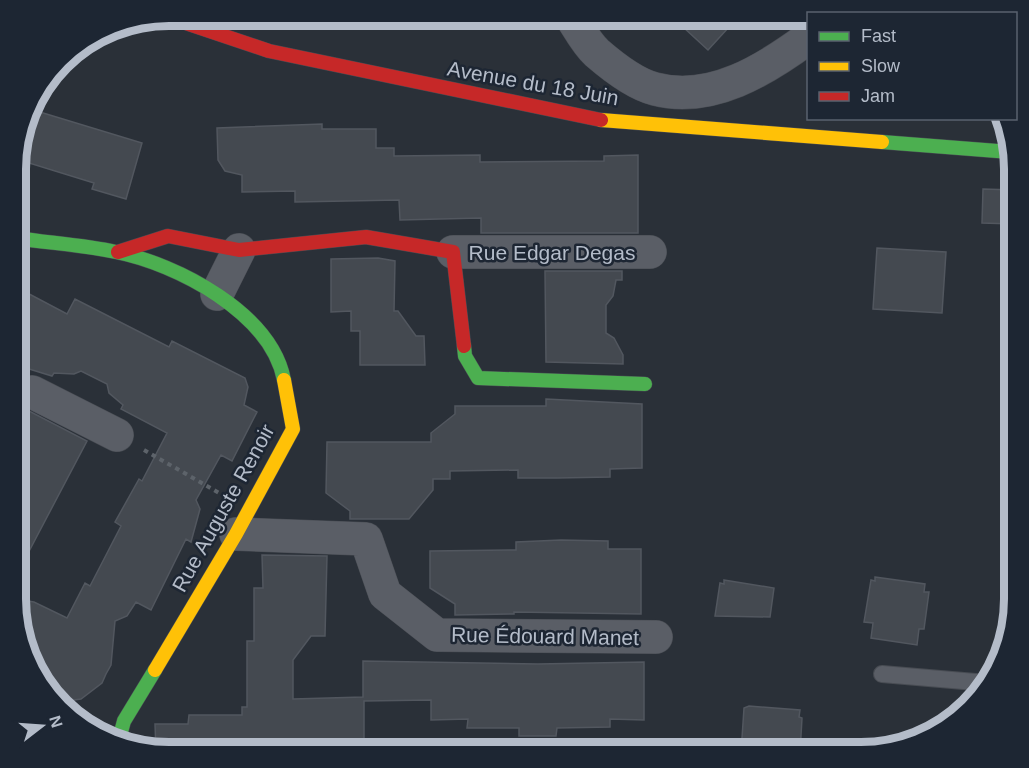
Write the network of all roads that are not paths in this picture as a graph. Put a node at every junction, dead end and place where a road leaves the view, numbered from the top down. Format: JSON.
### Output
{"nodes":[{"id":1,"x":192,"y":25,"type":"edge"},
{"id":2,"x":577,"y":26,"type":"edge"},
{"id":3,"x":807,"y":39,"type":"edge"},
{"id":4,"x":1002,"y":151,"type":"edge"},
{"id":5,"x":26,"y":239,"type":"edge"},
{"id":6,"x":239,"y":250,"type":"junction"},
{"id":7,"x":118,"y":252,"type":"junction"},
{"id":8,"x":453,"y":252,"type":"junction"},
{"id":9,"x":650,"y":252,"type":"dead end"},
{"id":10,"x":216,"y":294,"type":"junction"},
{"id":11,"x":645,"y":384,"type":"dead end"},
{"id":12,"x":26,"y":393,"type":"edge"},
{"id":13,"x":117,"y":435,"type":"road end"},
{"id":14,"x":242,"y":522,"type":"junction"},
{"id":15,"x":656,"y":638,"type":"dead end"},
{"id":16,"x":882,"y":674,"type":"dead end"},
{"id":17,"x":977,"y":682,"type":"edge"},
{"id":18,"x":120,"y":734,"type":"edge"}],
"edges":[{"from":1,"to":4,"type":"street","name":"Avenue du 18 Juin"},
{"from":2,"to":3,"type":"street"},
{"from":5,"to":7,"type":"street","name":"Rue Auguste Renoir"},
{"from":6,"to":7,"type":"street","name":"Rue Edgar Degas"},
{"from":6,"to":8,"type":"street","name":"Rue Edgar Degas"},
{"from":6,"to":10,"type":"street"},
{"from":7,"to":10,"type":"street","name":"Rue Auguste Renoir"},
{"from":8,"to":9,"type":"street","name":"Rue Edgar Degas"},
{"from":8,"to":11,"type":"street","name":"Rue Edgar Degas"},
{"from":10,"to":14,"type":"street","name":"Rue Auguste Renoir"},
{"from":12,"to":13,"type":"street"},
{"from":14,"to":15,"type":"street","name":"Rue Édouard Manet"},
{"from":14,"to":18,"type":"street","name":"Rue Auguste Renoir"},
{"from":16,"to":17,"type":"lane"}]}
